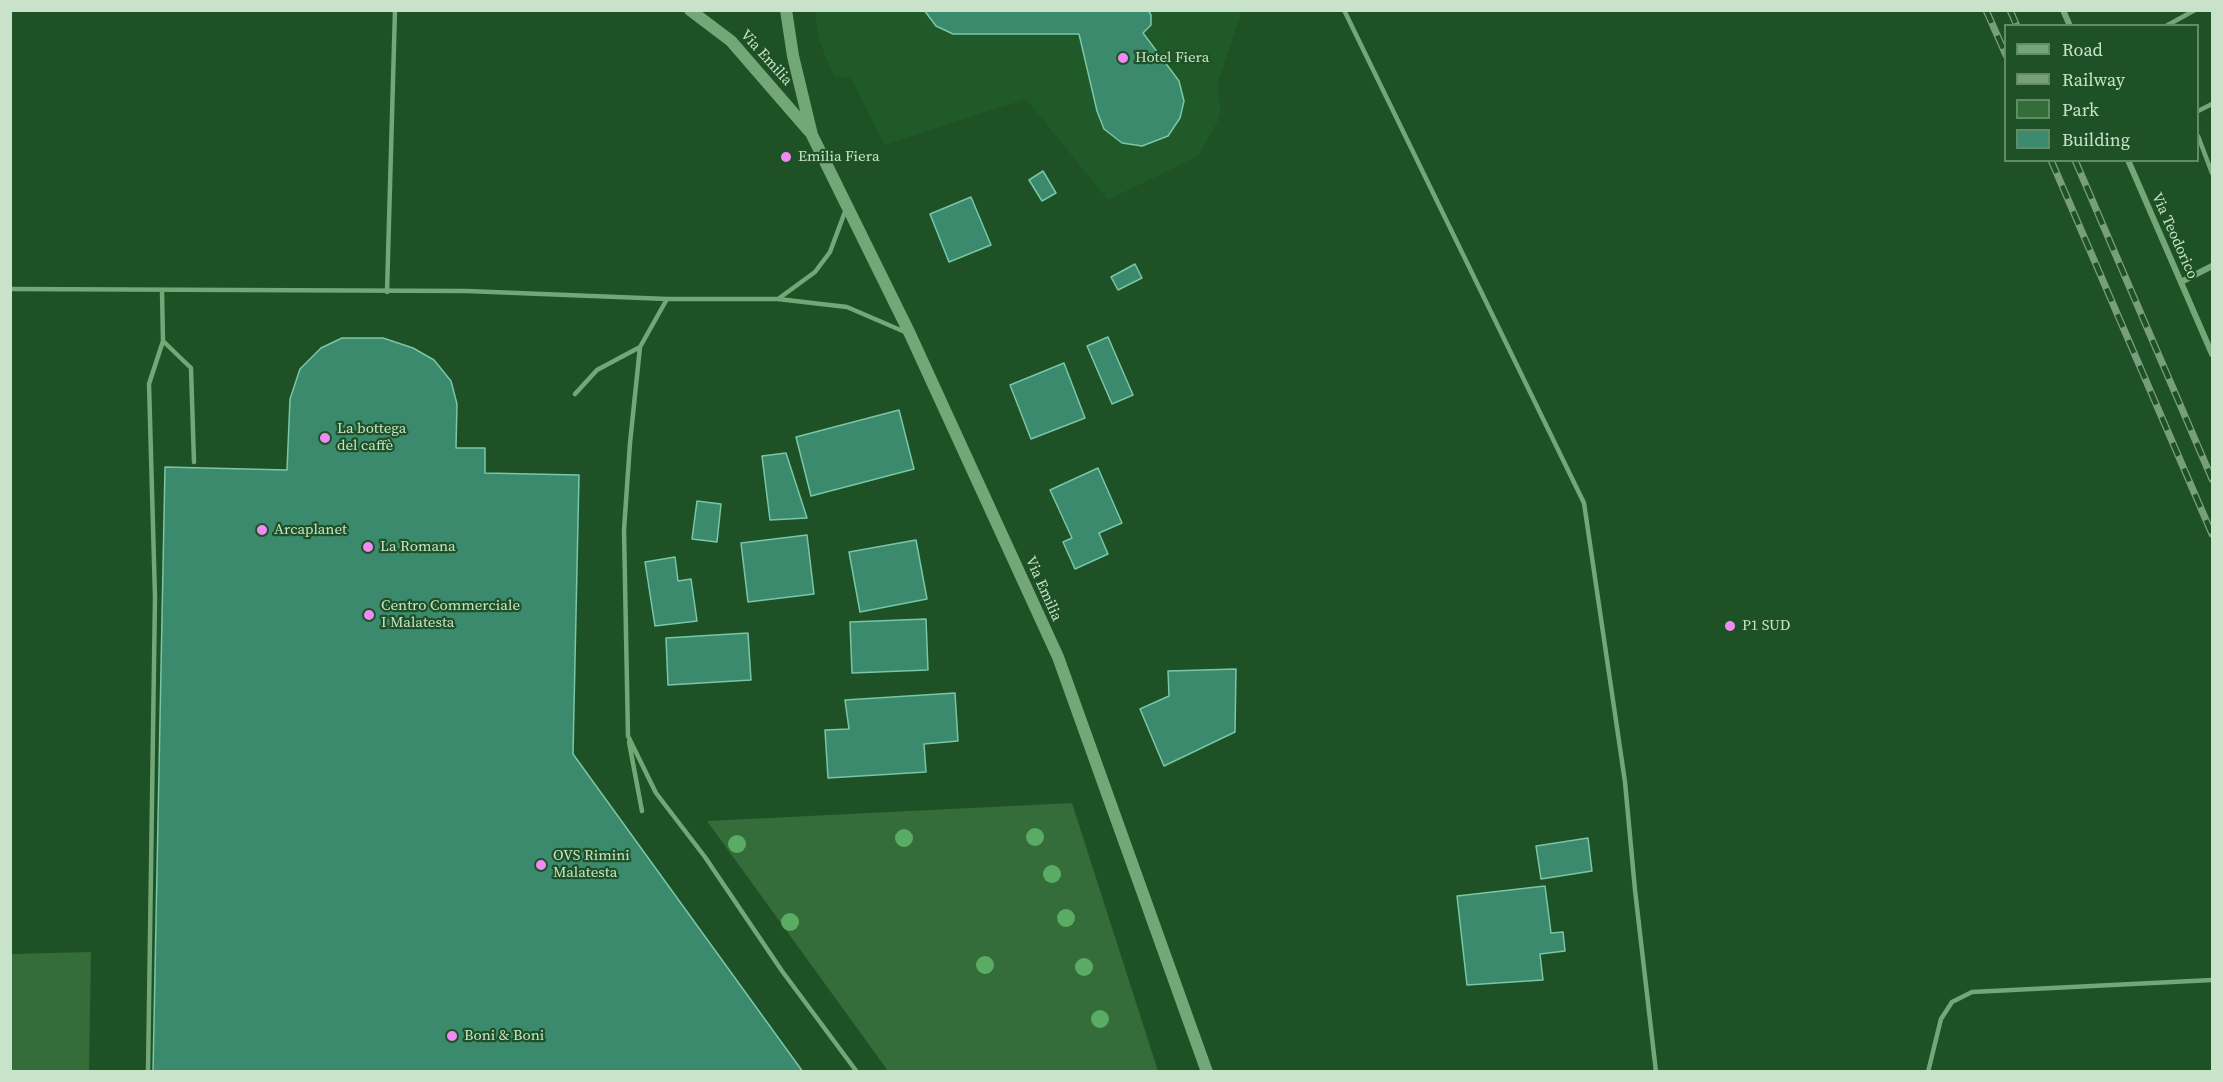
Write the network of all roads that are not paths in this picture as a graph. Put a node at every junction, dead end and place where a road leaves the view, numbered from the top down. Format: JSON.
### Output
{"nodes":[{"id":1,"x":690,"y":10,"type":"edge"},
{"id":2,"x":786,"y":10,"type":"edge"},
{"id":3,"x":1344,"y":10,"type":"edge"},
{"id":4,"x":2063,"y":10,"type":"edge"},
{"id":5,"x":2195,"y":10,"type":"edge"},
{"id":6,"x":395,"y":11,"type":"edge"},
{"id":7,"x":2069,"y":24,"type":"edge"},
{"id":8,"x":2170,"y":24,"type":"edge"},
{"id":9,"x":812,"y":135,"type":"junction"},
{"id":10,"x":2199,"y":139,"type":"edge"},
{"id":11,"x":2129,"y":162,"type":"edge"},
{"id":12,"x":2212,"y":173,"type":"edge"},
{"id":13,"x":846,"y":207,"type":"junction"},
{"id":14,"x":2212,"y":266,"type":"edge"},
{"id":15,"x":2181,"y":282,"type":"junction"},
{"id":16,"x":10,"y":289,"type":"edge"},
{"id":17,"x":162,"y":291,"type":"junction"},
{"id":18,"x":387,"y":292,"type":"junction"},
{"id":19,"x":667,"y":299,"type":"junction"},
{"id":20,"x":778,"y":299,"type":"junction"},
{"id":21,"x":910,"y":334,"type":"junction"},
{"id":22,"x":163,"y":340,"type":"junction"},
{"id":23,"x":640,"y":347,"type":"junction"},
{"id":24,"x":2212,"y":354,"type":"edge"},
{"id":25,"x":574,"y":394,"type":"dead end"},
{"id":26,"x":194,"y":462,"type":"dead end"},
{"id":27,"x":628,"y":736,"type":"junction"},
{"id":28,"x":642,"y":811,"type":"dead end"},
{"id":29,"x":2212,"y":980,"type":"edge"},
{"id":30,"x":148,"y":1071,"type":"edge"},
{"id":31,"x":857,"y":1071,"type":"edge"},
{"id":32,"x":1207,"y":1071,"type":"edge"},
{"id":33,"x":1656,"y":1071,"type":"edge"},
{"id":34,"x":1928,"y":1071,"type":"edge"}],
"edges":[{"from":1,"to":9,"type":"main road","name":"Via Emilia"},
{"from":2,"to":9,"type":"main road","name":"Via Emilia"},
{"from":3,"to":33,"type":"lane"},
{"from":4,"to":7,"type":"street"},
{"from":5,"to":8,"type":"lane"},
{"from":6,"to":18,"type":"lane"},
{"from":9,"to":13,"type":"main road","name":"Via Emilia"},
{"from":10,"to":12,"type":"lane"},
{"from":11,"to":15,"type":"street","name":"Via Teodorico"},
{"from":13,"to":20,"type":"lane"},
{"from":13,"to":21,"type":"main road","name":"Via Emilia"},
{"from":14,"to":15,"type":"street"},
{"from":15,"to":24,"type":"street","name":"Via Teodorico"},
{"from":16,"to":17,"type":"lane"},
{"from":17,"to":18,"type":"lane"},
{"from":17,"to":22,"type":"lane"},
{"from":18,"to":19,"type":"lane"},
{"from":19,"to":20,"type":"lane"},
{"from":19,"to":23,"type":"lane"},
{"from":20,"to":21,"type":"lane"},
{"from":21,"to":32,"type":"main road","name":"Via Emilia"},
{"from":22,"to":26,"type":"lane"},
{"from":22,"to":30,"type":"lane"},
{"from":23,"to":25,"type":"lane"},
{"from":23,"to":27,"type":"lane"},
{"from":27,"to":28,"type":"lane"},
{"from":27,"to":31,"type":"lane"},
{"from":29,"to":34,"type":"lane"}]}
